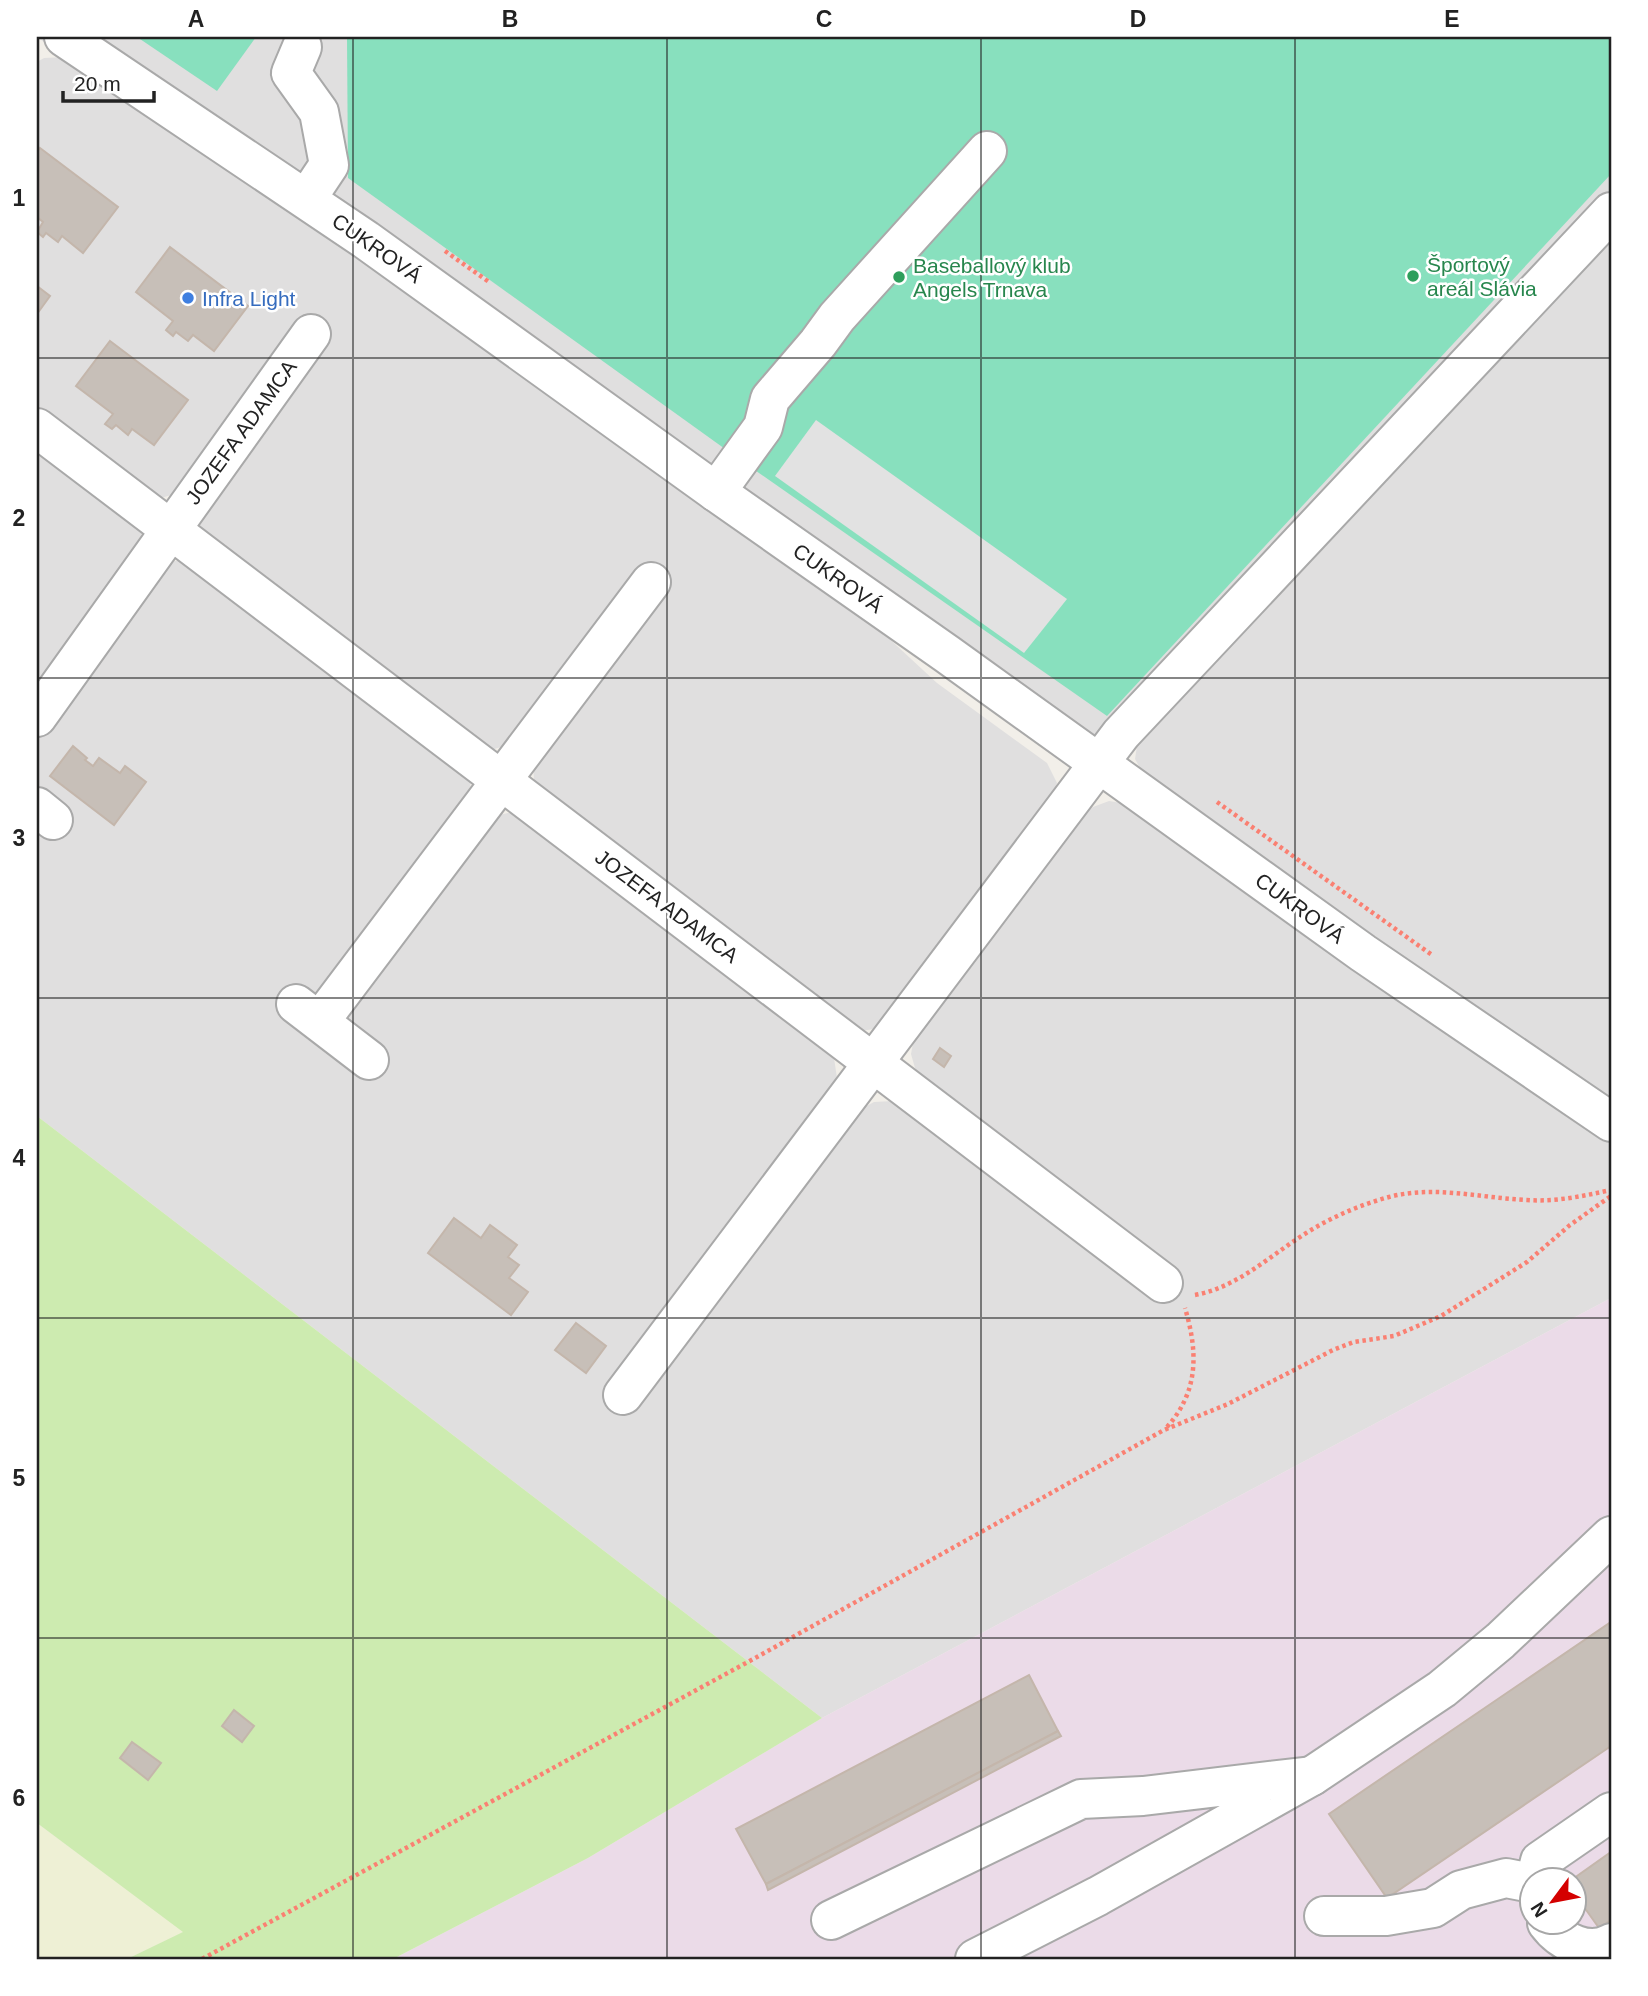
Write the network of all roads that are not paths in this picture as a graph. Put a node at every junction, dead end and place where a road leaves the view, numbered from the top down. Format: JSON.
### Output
{"nodes":[{"id":1,"x":64,"y":37,"type":"edge"},
{"id":2,"x":302,"y":47,"type":"dead end"},
{"id":3,"x":987,"y":151,"type":"dead end"},
{"id":4,"x":307,"y":198,"type":"junction"},
{"id":5,"x":1611,"y":212,"type":"edge"},
{"id":6,"x":311,"y":334,"type":"dead end"},
{"id":7,"x":37,"y":428,"type":"edge"},
{"id":8,"x":716,"y":492,"type":"junction"},
{"id":9,"x":171,"y":530,"type":"junction"},
{"id":10,"x":651,"y":582,"type":"dead end"},
{"id":11,"x":37,"y":717,"type":"edge"},
{"id":12,"x":1099,"y":763,"type":"junction"},
{"id":13,"x":501,"y":780,"type":"junction"},
{"id":14,"x":369,"y":1060,"type":"dead end"},
{"id":15,"x":874,"y":1062,"type":"junction"},
{"id":16,"x":1611,"y":1122,"type":"edge"},
{"id":17,"x":1172,"y":1290,"type":"road end"},
{"id":18,"x":623,"y":1395,"type":"dead end"},
{"id":19,"x":1611,"y":1536,"type":"edge"},
{"id":20,"x":1312,"y":1776,"type":"junction"},
{"id":21,"x":1611,"y":1812,"type":"edge"},
{"id":22,"x":1538,"y":1867,"type":"edge"},
{"id":23,"x":1518,"y":1880,"type":"edge"},
{"id":24,"x":1324,"y":1916,"type":"dead end"},
{"id":25,"x":831,"y":1920,"type":"dead end"},
{"id":26,"x":1561,"y":1937,"type":"edge"},
{"id":27,"x":1611,"y":1943,"type":"edge"},
{"id":28,"x":975,"y":1959,"type":"edge"}],
"edges":[{"from":1,"to":4,"type":"street","name":"CUKROVÁ"},
{"from":2,"to":4,"type":"street"},
{"from":3,"to":8,"type":"street"},
{"from":4,"to":8,"type":"street","name":"CUKROVÁ"},
{"from":5,"to":12,"type":"street"},
{"from":6,"to":9,"type":"street","name":"JOZEFA ADAMCA"},
{"from":7,"to":9,"type":"street","name":"JOZEFA ADAMCA"},
{"from":8,"to":12,"type":"street","name":"CUKROVÁ"},
{"from":9,"to":11,"type":"street","name":"JOZEFA ADAMCA"},
{"from":9,"to":13,"type":"street","name":"JOZEFA ADAMCA"},
{"from":10,"to":13,"type":"street"},
{"from":12,"to":15,"type":"street"},
{"from":12,"to":16,"type":"street","name":"CUKROVÁ"},
{"from":13,"to":14,"type":"street"},
{"from":13,"to":15,"type":"street","name":"JOZEFA ADAMCA"},
{"from":15,"to":17,"type":"street","name":"JOZEFA ADAMCA"},
{"from":15,"to":18,"type":"street"},
{"from":19,"to":20,"type":"street"},
{"from":20,"to":25,"type":"street"},
{"from":20,"to":28,"type":"street"},
{"from":21,"to":22,"type":"street"},
{"from":23,"to":24,"type":"street"},
{"from":26,"to":27,"type":"street"}]}
